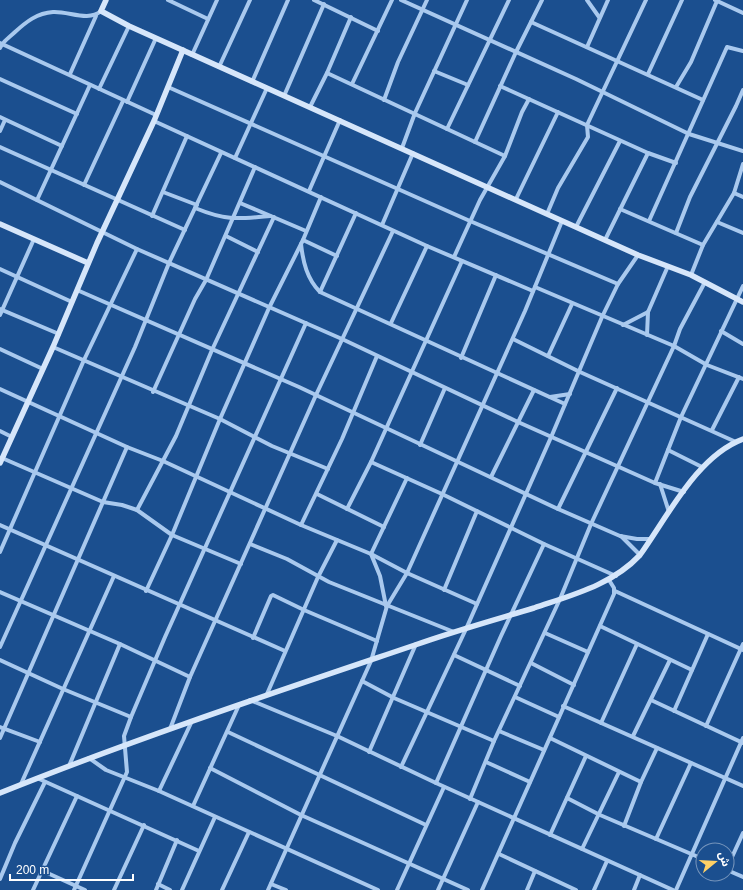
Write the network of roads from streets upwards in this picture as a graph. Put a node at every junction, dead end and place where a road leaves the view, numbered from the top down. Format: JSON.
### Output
{"nodes":[{"id":1,"x":106,"y":0,"type":"edge"},
{"id":2,"x":168,"y":0,"type":"edge"},
{"id":3,"x":184,"y":0,"type":"edge"},
{"id":4,"x":217,"y":0,"type":"edge"},
{"id":5,"x":250,"y":0,"type":"edge"},
{"id":6,"x":288,"y":0,"type":"edge"},
{"id":7,"x":314,"y":0,"type":"edge"},
{"id":8,"x":392,"y":0,"type":"edge"},
{"id":9,"x":400,"y":0,"type":"edge"},
{"id":10,"x":427,"y":0,"type":"edge"},
{"id":11,"x":467,"y":0,"type":"edge"},
{"id":12,"x":509,"y":0,"type":"edge"},
{"id":13,"x":542,"y":0,"type":"edge"},
{"id":14,"x":587,"y":0,"type":"edge"},
{"id":15,"x":608,"y":0,"type":"edge"},
{"id":16,"x":646,"y":0,"type":"edge"},
{"id":17,"x":682,"y":0,"type":"edge"},
{"id":18,"x":716,"y":0,"type":"edge"},
{"id":19,"x":324,"y":4,"type":"junction"},
{"id":20,"x":181,"y":6,"type":"junction"},
{"id":21,"x":423,"y":8,"type":"junction"},
{"id":22,"x":101,"y":12,"type":"junction"},
{"id":23,"x":743,"y":13,"type":"edge"},
{"id":24,"x":96,"y":16,"type":"junction"},
{"id":25,"x":351,"y":17,"type":"junction"},
{"id":26,"x":599,"y":17,"type":"junction"},
{"id":27,"x":208,"y":19,"type":"junction"},
{"id":28,"x":531,"y":22,"type":"junction"},
{"id":29,"x":455,"y":25,"type":"junction"},
{"id":30,"x":129,"y":26,"type":"junction"},
{"id":31,"x":378,"y":31,"type":"junction"},
{"id":32,"x":156,"y":38,"type":"junction"},
{"id":33,"x":489,"y":40,"type":"junction"},
{"id":34,"x":1,"y":45,"type":"edge"},
{"id":35,"x":587,"y":47,"type":"junction"},
{"id":36,"x":183,"y":50,"type":"junction"},
{"id":37,"x":743,"y":51,"type":"edge"},
{"id":38,"x":516,"y":52,"type":"junction"},
{"id":39,"x":192,"y":54,"type":"junction"},
{"id":40,"x":617,"y":61,"type":"junction"},
{"id":41,"x":219,"y":67,"type":"junction"},
{"id":42,"x":434,"y":71,"type":"junction"},
{"id":43,"x":328,"y":73,"type":"junction"},
{"id":44,"x":70,"y":74,"type":"junction"},
{"id":45,"x":648,"y":74,"type":"junction"},
{"id":46,"x":0,"y":79,"type":"edge"},
{"id":47,"x":252,"y":82,"type":"junction"},
{"id":48,"x":352,"y":84,"type":"junction"},
{"id":49,"x":90,"y":85,"type":"junction"},
{"id":50,"x":468,"y":85,"type":"junction"},
{"id":51,"x":500,"y":86,"type":"junction"},
{"id":52,"x":168,"y":87,"type":"junction"},
{"id":53,"x":676,"y":87,"type":"junction"},
{"id":54,"x":267,"y":88,"type":"junction"},
{"id":55,"x":99,"y":89,"type":"junction"},
{"id":56,"x":743,"y":90,"type":"edge"},
{"id":57,"x":603,"y":92,"type":"junction"},
{"id":58,"x":284,"y":96,"type":"junction"},
{"id":59,"x":384,"y":100,"type":"junction"},
{"id":60,"x":529,"y":100,"type":"junction"},
{"id":61,"x":703,"y":100,"type":"junction"},
{"id":62,"x":125,"y":102,"type":"junction"},
{"id":63,"x":310,"y":107,"type":"junction"},
{"id":64,"x":558,"y":112,"type":"junction"},
{"id":65,"x":415,"y":113,"type":"junction"},
{"id":66,"x":77,"y":114,"type":"junction"},
{"id":67,"x":156,"y":115,"type":"junction"},
{"id":68,"x":0,"y":117,"type":"edge"},
{"id":69,"x":5,"y":120,"type":"junction"},
{"id":70,"x":340,"y":120,"type":"junction"},
{"id":71,"x":154,"y":121,"type":"junction"},
{"id":72,"x":252,"y":124,"type":"junction"},
{"id":73,"x":587,"y":125,"type":"junction"},
{"id":74,"x":447,"y":129,"type":"junction"},
{"id":75,"x":0,"y":131,"type":"edge"},
{"id":76,"x":690,"y":134,"type":"junction"},
{"id":77,"x":187,"y":136,"type":"junction"},
{"id":78,"x":620,"y":141,"type":"junction"},
{"id":79,"x":475,"y":142,"type":"junction"},
{"id":80,"x":716,"y":144,"type":"junction"},
{"id":81,"x":62,"y":146,"type":"junction"},
{"id":82,"x":0,"y":148,"type":"edge"},
{"id":83,"x":402,"y":148,"type":"junction"},
{"id":84,"x":743,"y":151,"type":"edge"},
{"id":85,"x":221,"y":153,"type":"junction"},
{"id":86,"x":413,"y":153,"type":"junction"},
{"id":87,"x":648,"y":153,"type":"junction"},
{"id":88,"x":323,"y":156,"type":"junction"},
{"id":89,"x":504,"y":156,"type":"junction"},
{"id":90,"x":236,"y":158,"type":"junction"},
{"id":91,"x":676,"y":163,"type":"junction"},
{"id":92,"x":743,"y":164,"type":"edge"},
{"id":93,"x":255,"y":167,"type":"junction"},
{"id":94,"x":51,"y":170,"type":"junction"},
{"id":95,"x":0,"y":182,"type":"edge"},
{"id":96,"x":84,"y":185,"type":"junction"},
{"id":97,"x":487,"y":187,"type":"junction"},
{"id":98,"x":397,"y":188,"type":"junction"},
{"id":99,"x":309,"y":191,"type":"junction"},
{"id":100,"x":163,"y":192,"type":"junction"},
{"id":101,"x":734,"y":193,"type":"junction"},
{"id":102,"x":321,"y":197,"type":"junction"},
{"id":103,"x":743,"y":197,"type":"edge"},
{"id":104,"x":516,"y":199,"type":"junction"},
{"id":105,"x":38,"y":200,"type":"junction"},
{"id":106,"x":118,"y":201,"type":"junction"},
{"id":107,"x":240,"y":203,"type":"junction"},
{"id":108,"x":196,"y":207,"type":"junction"},
{"id":109,"x":620,"y":209,"type":"junction"},
{"id":110,"x":356,"y":213,"type":"junction"},
{"id":111,"x":547,"y":214,"type":"junction"},
{"id":112,"x":152,"y":216,"type":"junction"},
{"id":113,"x":272,"y":217,"type":"junction"},
{"id":114,"x":233,"y":220,"type":"junction"},
{"id":115,"x":470,"y":221,"type":"junction"},
{"id":116,"x":562,"y":221,"type":"junction"},
{"id":117,"x":649,"y":221,"type":"junction"},
{"id":118,"x":717,"y":222,"type":"junction"},
{"id":119,"x":0,"y":224,"type":"edge"},
{"id":120,"x":382,"y":225,"type":"junction"},
{"id":121,"x":576,"y":227,"type":"junction"},
{"id":122,"x":185,"y":230,"type":"junction"},
{"id":123,"x":306,"y":231,"type":"junction"},
{"id":124,"x":393,"y":231,"type":"junction"},
{"id":125,"x":102,"y":232,"type":"junction"},
{"id":126,"x":676,"y":233,"type":"junction"},
{"id":127,"x":743,"y":233,"type":"edge"},
{"id":128,"x":226,"y":236,"type":"junction"},
{"id":129,"x":34,"y":239,"type":"junction"},
{"id":130,"x":605,"y":240,"type":"junction"},
{"id":131,"x":302,"y":242,"type":"junction"},
{"id":132,"x":703,"y":245,"type":"junction"},
{"id":133,"x":427,"y":246,"type":"junction"},
{"id":134,"x":137,"y":249,"type":"junction"},
{"id":135,"x":258,"y":252,"type":"junction"},
{"id":136,"x":548,"y":254,"type":"junction"},
{"id":137,"x":638,"y":255,"type":"junction"},
{"id":138,"x":337,"y":256,"type":"junction"},
{"id":139,"x":454,"y":257,"type":"junction"},
{"id":140,"x":462,"y":261,"type":"junction"},
{"id":141,"x":88,"y":263,"type":"junction"},
{"id":142,"x":169,"y":263,"type":"junction"},
{"id":143,"x":668,"y":266,"type":"junction"},
{"id":144,"x":0,"y":269,"type":"edge"},
{"id":145,"x":496,"y":275,"type":"junction"},
{"id":146,"x":691,"y":275,"type":"junction"},
{"id":147,"x":16,"y":276,"type":"junction"},
{"id":148,"x":206,"y":280,"type":"junction"},
{"id":149,"x":705,"y":282,"type":"junction"},
{"id":150,"x":618,"y":284,"type":"junction"},
{"id":151,"x":743,"y":286,"type":"edge"},
{"id":152,"x":534,"y":289,"type":"junction"},
{"id":153,"x":77,"y":290,"type":"junction"},
{"id":154,"x":320,"y":292,"type":"junction"},
{"id":155,"x":238,"y":294,"type":"junction"},
{"id":156,"x":736,"y":299,"type":"junction"},
{"id":157,"x":72,"y":302,"type":"junction"},
{"id":158,"x":743,"y":302,"type":"edge"},
{"id":159,"x":572,"y":304,"type":"junction"},
{"id":160,"x":111,"y":306,"type":"junction"},
{"id":161,"x":356,"y":307,"type":"junction"},
{"id":162,"x":269,"y":308,"type":"junction"},
{"id":163,"x":1,"y":309,"type":"edge"},
{"id":164,"x":648,"y":312,"type":"junction"},
{"id":165,"x":0,"y":315,"type":"edge"},
{"id":166,"x":602,"y":317,"type":"junction"},
{"id":167,"x":146,"y":320,"type":"junction"},
{"id":168,"x":391,"y":323,"type":"junction"},
{"id":169,"x":306,"y":324,"type":"junction"},
{"id":170,"x":622,"y":325,"type":"junction"},
{"id":171,"x":720,"y":331,"type":"junction"},
{"id":172,"x":59,"y":334,"type":"junction"},
{"id":173,"x":179,"y":334,"type":"junction"},
{"id":174,"x":647,"y":335,"type":"junction"},
{"id":175,"x":342,"y":339,"type":"junction"},
{"id":176,"x":426,"y":339,"type":"junction"},
{"id":177,"x":512,"y":339,"type":"junction"},
{"id":178,"x":743,"y":344,"type":"edge"},
{"id":179,"x":674,"y":346,"type":"junction"},
{"id":180,"x":53,"y":347,"type":"junction"},
{"id":181,"x":0,"y":349,"type":"edge"},
{"id":182,"x":212,"y":350,"type":"junction"},
{"id":183,"x":377,"y":356,"type":"junction"},
{"id":184,"x":548,"y":356,"type":"junction"},
{"id":185,"x":462,"y":358,"type":"junction"},
{"id":186,"x":84,"y":360,"type":"junction"},
{"id":187,"x":244,"y":364,"type":"junction"},
{"id":188,"x":707,"y":364,"type":"junction"},
{"id":189,"x":43,"y":369,"type":"junction"},
{"id":190,"x":411,"y":372,"type":"junction"},
{"id":191,"x":580,"y":372,"type":"junction"},
{"id":192,"x":496,"y":373,"type":"junction"},
{"id":193,"x":121,"y":378,"type":"junction"},
{"id":194,"x":741,"y":378,"type":"edge"},
{"id":195,"x":281,"y":379,"type":"junction"},
{"id":196,"x":445,"y":388,"type":"junction"},
{"id":197,"x":616,"y":388,"type":"junction"},
{"id":198,"x":0,"y":389,"type":"edge"},
{"id":199,"x":534,"y":390,"type":"junction"},
{"id":200,"x":153,"y":392,"type":"junction"},
{"id":201,"x":570,"y":394,"type":"junction"},
{"id":202,"x":316,"y":395,"type":"junction"},
{"id":203,"x":550,"y":398,"type":"junction"},
{"id":204,"x":28,"y":402,"type":"junction"},
{"id":205,"x":648,"y":403,"type":"junction"},
{"id":206,"x":565,"y":404,"type":"junction"},
{"id":207,"x":482,"y":405,"type":"junction"},
{"id":208,"x":189,"y":406,"type":"junction"},
{"id":209,"x":353,"y":413,"type":"junction"},
{"id":210,"x":61,"y":416,"type":"junction"},
{"id":211,"x":681,"y":417,"type":"junction"},
{"id":212,"x":220,"y":419,"type":"junction"},
{"id":213,"x":518,"y":422,"type":"junction"},
{"id":214,"x":386,"y":429,"type":"junction"},
{"id":215,"x":712,"y":430,"type":"junction"},
{"id":216,"x":0,"y":431,"type":"edge"},
{"id":217,"x":96,"y":433,"type":"junction"},
{"id":218,"x":552,"y":435,"type":"junction"},
{"id":219,"x":12,"y":437,"type":"junction"},
{"id":220,"x":254,"y":438,"type":"junction"},
{"id":221,"x":741,"y":439,"type":"edge"},
{"id":222,"x":420,"y":445,"type":"junction"},
{"id":223,"x":127,"y":447,"type":"junction"},
{"id":224,"x":668,"y":450,"type":"junction"},
{"id":225,"x":586,"y":451,"type":"junction"},
{"id":226,"x":290,"y":454,"type":"junction"},
{"id":227,"x":1,"y":461,"type":"edge"},
{"id":228,"x":163,"y":461,"type":"junction"},
{"id":229,"x":456,"y":461,"type":"junction"},
{"id":230,"x":371,"y":462,"type":"junction"},
{"id":231,"x":619,"y":466,"type":"junction"},
{"id":232,"x":702,"y":467,"type":"junction"},
{"id":233,"x":328,"y":469,"type":"junction"},
{"id":234,"x":35,"y":473,"type":"junction"},
{"id":235,"x":196,"y":477,"type":"junction"},
{"id":236,"x":491,"y":477,"type":"junction"},
{"id":237,"x":407,"y":478,"type":"junction"},
{"id":238,"x":655,"y":483,"type":"junction"},
{"id":239,"x":660,"y":484,"type":"junction"},
{"id":240,"x":71,"y":489,"type":"junction"},
{"id":241,"x":230,"y":491,"type":"junction"},
{"id":242,"x":684,"y":492,"type":"junction"},
{"id":243,"x":317,"y":494,"type":"junction"},
{"id":244,"x":442,"y":494,"type":"junction"},
{"id":245,"x":526,"y":495,"type":"junction"},
{"id":246,"x":103,"y":502,"type":"junction"},
{"id":247,"x":347,"y":508,"type":"junction"},
{"id":248,"x":266,"y":509,"type":"junction"},
{"id":249,"x":558,"y":509,"type":"junction"},
{"id":250,"x":138,"y":510,"type":"junction"},
{"id":251,"x":477,"y":511,"type":"junction"},
{"id":252,"x":670,"y":513,"type":"junction"},
{"id":253,"x":591,"y":524,"type":"junction"},
{"id":254,"x":0,"y":525,"type":"edge"},
{"id":255,"x":301,"y":525,"type":"junction"},
{"id":256,"x":384,"y":527,"type":"junction"},
{"id":257,"x":511,"y":527,"type":"junction"},
{"id":258,"x":10,"y":530,"type":"junction"},
{"id":259,"x":172,"y":535,"type":"junction"},
{"id":260,"x":620,"y":536,"type":"junction"},
{"id":261,"x":651,"y":539,"type":"junction"},
{"id":262,"x":337,"y":540,"type":"junction"},
{"id":263,"x":250,"y":544,"type":"junction"},
{"id":264,"x":544,"y":544,"type":"junction"},
{"id":265,"x":46,"y":546,"type":"junction"},
{"id":266,"x":204,"y":549,"type":"junction"},
{"id":267,"x":0,"y":552,"type":"edge"},
{"id":268,"x":371,"y":554,"type":"junction"},
{"id":269,"x":640,"y":555,"type":"junction"},
{"id":270,"x":576,"y":558,"type":"junction"},
{"id":271,"x":79,"y":560,"type":"junction"},
{"id":272,"x":241,"y":564,"type":"junction"},
{"id":273,"x":407,"y":573,"type":"junction"},
{"id":274,"x":114,"y":576,"type":"junction"},
{"id":275,"x":616,"y":576,"type":"junction"},
{"id":276,"x":318,"y":577,"type":"junction"},
{"id":277,"x":609,"y":580,"type":"junction"},
{"id":278,"x":444,"y":590,"type":"junction"},
{"id":279,"x":146,"y":591,"type":"junction"},
{"id":280,"x":614,"y":591,"type":"junction"},
{"id":281,"x":0,"y":592,"type":"edge"},
{"id":282,"x":560,"y":599,"type":"junction"},
{"id":283,"x":20,"y":601,"type":"junction"},
{"id":284,"x":477,"y":604,"type":"junction"},
{"id":285,"x":180,"y":606,"type":"junction"},
{"id":286,"x":387,"y":606,"type":"junction"},
{"id":287,"x":304,"y":610,"type":"junction"},
{"id":288,"x":52,"y":615,"type":"junction"},
{"id":289,"x":511,"y":615,"type":"junction"},
{"id":290,"x":215,"y":621,"type":"junction"},
{"id":291,"x":600,"y":626,"type":"junction"},
{"id":292,"x":466,"y":629,"type":"junction"},
{"id":293,"x":89,"y":631,"type":"junction"},
{"id":294,"x":455,"y":632,"type":"junction"},
{"id":295,"x":545,"y":633,"type":"junction"},
{"id":296,"x":708,"y":634,"type":"junction"},
{"id":297,"x":252,"y":638,"type":"junction"},
{"id":298,"x":377,"y":641,"type":"junction"},
{"id":299,"x":120,"y":644,"type":"junction"},
{"id":300,"x":416,"y":644,"type":"junction"},
{"id":301,"x":637,"y":644,"type":"junction"},
{"id":302,"x":743,"y":644,"type":"edge"},
{"id":303,"x":0,"y":647,"type":"edge"},
{"id":304,"x":742,"y":649,"type":"edge"},
{"id":305,"x":285,"y":651,"type":"junction"},
{"id":306,"x":588,"y":652,"type":"junction"},
{"id":307,"x":454,"y":655,"type":"junction"},
{"id":308,"x":0,"y":660,"type":"edge"},
{"id":309,"x":670,"y":660,"type":"junction"},
{"id":310,"x":154,"y":661,"type":"junction"},
{"id":311,"x":371,"y":661,"type":"junction"},
{"id":312,"x":531,"y":663,"type":"junction"},
{"id":313,"x":486,"y":670,"type":"junction"},
{"id":314,"x":692,"y":670,"type":"junction"},
{"id":315,"x":28,"y":673,"type":"junction"},
{"id":316,"x":190,"y":678,"type":"junction"},
{"id":317,"x":362,"y":681,"type":"junction"},
{"id":318,"x":574,"y":685,"type":"junction"},
{"id":319,"x":520,"y":686,"type":"junction"},
{"id":320,"x":63,"y":689,"type":"junction"},
{"id":321,"x":268,"y":694,"type":"junction"},
{"id":322,"x":515,"y":697,"type":"junction"},
{"id":323,"x":394,"y":698,"type":"junction"},
{"id":324,"x":250,"y":700,"type":"junction"},
{"id":325,"x":650,"y":700,"type":"junction"},
{"id":326,"x":94,"y":702,"type":"junction"},
{"id":327,"x":239,"y":704,"type":"junction"},
{"id":328,"x":564,"y":706,"type":"junction"},
{"id":329,"x":674,"y":711,"type":"junction"},
{"id":330,"x":427,"y":712,"type":"junction"},
{"id":331,"x":131,"y":717,"type":"junction"},
{"id":332,"x":559,"y":717,"type":"junction"},
{"id":333,"x":192,"y":721,"type":"junction"},
{"id":334,"x":601,"y":723,"type":"junction"},
{"id":335,"x":462,"y":726,"type":"junction"},
{"id":336,"x":706,"y":726,"type":"junction"},
{"id":337,"x":2,"y":728,"type":"edge"},
{"id":338,"x":170,"y":729,"type":"junction"},
{"id":339,"x":499,"y":731,"type":"junction"},
{"id":340,"x":228,"y":732,"type":"junction"},
{"id":341,"x":337,"y":736,"type":"junction"},
{"id":342,"x":633,"y":736,"type":"junction"},
{"id":343,"x":0,"y":738,"type":"edge"},
{"id":344,"x":550,"y":738,"type":"junction"},
{"id":345,"x":494,"y":741,"type":"junction"},
{"id":346,"x":742,"y":741,"type":"edge"},
{"id":347,"x":40,"y":742,"type":"junction"},
{"id":348,"x":124,"y":746,"type":"junction"},
{"id":349,"x":657,"y":748,"type":"junction"},
{"id":350,"x":544,"y":750,"type":"junction"},
{"id":351,"x":370,"y":752,"type":"junction"},
{"id":352,"x":586,"y":756,"type":"junction"},
{"id":353,"x":89,"y":758,"type":"junction"},
{"id":354,"x":486,"y":762,"type":"junction"},
{"id":355,"x":691,"y":763,"type":"junction"},
{"id":356,"x":69,"y":766,"type":"junction"},
{"id":357,"x":400,"y":767,"type":"junction"},
{"id":358,"x":210,"y":768,"type":"junction"},
{"id":359,"x":619,"y":772,"type":"junction"},
{"id":360,"x":320,"y":774,"type":"junction"},
{"id":361,"x":36,"y":778,"type":"junction"},
{"id":362,"x":126,"y":778,"type":"junction"},
{"id":363,"x":726,"y":778,"type":"junction"},
{"id":364,"x":45,"y":782,"type":"junction"},
{"id":365,"x":530,"y":782,"type":"junction"},
{"id":366,"x":641,"y":782,"type":"junction"},
{"id":367,"x":436,"y":783,"type":"junction"},
{"id":368,"x":22,"y":784,"type":"junction"},
{"id":369,"x":743,"y":786,"type":"edge"},
{"id":370,"x":444,"y":787,"type":"junction"},
{"id":371,"x":159,"y":791,"type":"junction"},
{"id":372,"x":0,"y":793,"type":"edge"},
{"id":373,"x":77,"y":796,"type":"junction"},
{"id":374,"x":567,"y":798,"type":"junction"},
{"id":375,"x":470,"y":799,"type":"junction"},
{"id":376,"x":478,"y":802,"type":"junction"},
{"id":377,"x":193,"y":806,"type":"junction"},
{"id":378,"x":110,"y":811,"type":"junction"},
{"id":379,"x":301,"y":815,"type":"junction"},
{"id":380,"x":600,"y":815,"type":"junction"},
{"id":381,"x":215,"y":817,"type":"junction"},
{"id":382,"x":514,"y":818,"type":"junction"},
{"id":383,"x":144,"y":825,"type":"junction"},
{"id":384,"x":426,"y":825,"type":"junction"},
{"id":385,"x":624,"y":826,"type":"junction"},
{"id":386,"x":249,"y":832,"type":"junction"},
{"id":387,"x":743,"y":833,"type":"edge"},
{"id":388,"x":550,"y":836,"type":"junction"},
{"id":389,"x":656,"y":839,"type":"junction"},
{"id":390,"x":177,"y":840,"type":"junction"},
{"id":391,"x":286,"y":849,"type":"junction"},
{"id":392,"x":582,"y":849,"type":"junction"},
{"id":393,"x":199,"y":851,"type":"junction"},
{"id":394,"x":735,"y":851,"type":"edge"},
{"id":395,"x":499,"y":854,"type":"junction"},
{"id":396,"x":692,"y":854,"type":"junction"},
{"id":397,"x":695,"y":855,"type":"edge"},
{"id":398,"x":607,"y":861,"type":"junction"},
{"id":399,"x":410,"y":863,"type":"junction"},
{"id":400,"x":43,"y":871,"type":"junction"},
{"id":401,"x":535,"y":871,"type":"junction"},
{"id":402,"x":640,"y":875,"type":"junction"},
{"id":403,"x":0,"y":879,"type":"edge"},
{"id":404,"x":443,"y":879,"type":"junction"},
{"id":405,"x":158,"y":884,"type":"junction"},
{"id":406,"x":271,"y":884,"type":"junction"},
{"id":407,"x":75,"y":888,"type":"edge"},
{"id":408,"x":566,"y":888,"type":"edge"},
{"id":409,"x":34,"y":890,"type":"edge"},
{"id":410,"x":85,"y":890,"type":"edge"},
{"id":411,"x":114,"y":890,"type":"edge"},
{"id":412,"x":156,"y":890,"type":"edge"},
{"id":413,"x":170,"y":890,"type":"edge"},
{"id":414,"x":182,"y":890,"type":"edge"},
{"id":415,"x":222,"y":890,"type":"edge"},
{"id":416,"x":268,"y":890,"type":"edge"},
{"id":417,"x":286,"y":890,"type":"edge"},
{"id":418,"x":378,"y":890,"type":"edge"},
{"id":419,"x":397,"y":890,"type":"edge"},
{"id":420,"x":438,"y":890,"type":"edge"},
{"id":421,"x":468,"y":890,"type":"edge"},
{"id":422,"x":482,"y":890,"type":"edge"},
{"id":423,"x":527,"y":890,"type":"edge"},
{"id":424,"x":576,"y":890,"type":"edge"},
{"id":425,"x":594,"y":890,"type":"edge"},
{"id":426,"x":634,"y":890,"type":"edge"},
{"id":427,"x":674,"y":890,"type":"edge"}],
"edges":[{"from":1,"to":22,"type":"street"},
{"from":2,"to":20,"type":"street"},
{"from":3,"to":20,"type":"street"},
{"from":4,"to":27,"type":"street"},
{"from":5,"to":41,"type":"street"},
{"from":6,"to":47,"type":"street"},
{"from":7,"to":19,"type":"street"},
{"from":8,"to":31,"type":"street"},
{"from":9,"to":21,"type":"street"},
{"from":10,"to":21,"type":"street"},
{"from":11,"to":29,"type":"street"},
{"from":12,"to":33,"type":"street"},
{"from":13,"to":28,"type":"street"},
{"from":14,"to":26,"type":"street"},
{"from":15,"to":26,"type":"street"},
{"from":16,"to":40,"type":"street"},
{"from":17,"to":45,"type":"street"},
{"from":18,"to":23,"type":"street"},
{"from":18,"to":53,"type":"street"},
{"from":19,"to":25,"type":"street"},
{"from":19,"to":58,"type":"street"},
{"from":20,"to":27,"type":"street"},
{"from":21,"to":29,"type":"street"},
{"from":21,"to":59,"type":"street"},
{"from":22,"to":24,"type":"street"},
{"from":22,"to":30,"type":"street"},
{"from":24,"to":34,"type":"street"},
{"from":24,"to":44,"type":"street"},
{"from":25,"to":31,"type":"street"},
{"from":25,"to":43,"type":"street"},
{"from":26,"to":35,"type":"street"},
{"from":27,"to":39,"type":"street"},
{"from":28,"to":35,"type":"street"},
{"from":28,"to":38,"type":"street"},
{"from":29,"to":33,"type":"street"},
{"from":29,"to":42,"type":"street"},
{"from":30,"to":32,"type":"street"},
{"from":30,"to":55,"type":"street"},
{"from":31,"to":48,"type":"street"},
{"from":32,"to":36,"type":"street"},
{"from":32,"to":62,"type":"street"},
{"from":33,"to":38,"type":"street"},
{"from":33,"to":50,"type":"street"},
{"from":34,"to":44,"type":"street"},
{"from":35,"to":40,"type":"street"},
{"from":36,"to":39,"type":"street"},
{"from":36,"to":52,"type":"street"},
{"from":37,"to":61,"type":"street"},
{"from":38,"to":51,"type":"street"},
{"from":38,"to":57,"type":"street"},
{"from":39,"to":41,"type":"street"},
{"from":40,"to":45,"type":"street"},
{"from":40,"to":57,"type":"street"},
{"from":41,"to":47,"type":"street"},
{"from":42,"to":50,"type":"street"},
{"from":42,"to":65,"type":"street"},
{"from":43,"to":48,"type":"street"},
{"from":43,"to":63,"type":"street"},
{"from":44,"to":49,"type":"street"},
{"from":45,"to":53,"type":"street"},
{"from":46,"to":66,"type":"street"},
{"from":47,"to":54,"type":"street"},
{"from":48,"to":59,"type":"street"},
{"from":49,"to":55,"type":"street"},
{"from":49,"to":66,"type":"street"},
{"from":50,"to":74,"type":"street"},
{"from":51,"to":60,"type":"street"},
{"from":51,"to":79,"type":"street"},
{"from":52,"to":67,"type":"street"},
{"from":52,"to":72,"type":"street"},
{"from":53,"to":61,"type":"street"},
{"from":54,"to":58,"type":"street"},
{"from":54,"to":72,"type":"street"},
{"from":55,"to":62,"type":"street"},
{"from":56,"to":80,"type":"street"},
{"from":57,"to":73,"type":"street"},
{"from":57,"to":76,"type":"street"},
{"from":58,"to":63,"type":"street"},
{"from":59,"to":65,"type":"street"},
{"from":60,"to":64,"type":"street"},
{"from":60,"to":89,"type":"street"},
{"from":61,"to":76,"type":"street"},
{"from":62,"to":67,"type":"street"},
{"from":62,"to":96,"type":"street"},
{"from":63,"to":70,"type":"street"},
{"from":64,"to":73,"type":"street"},
{"from":64,"to":104,"type":"street"},
{"from":65,"to":74,"type":"street"},
{"from":65,"to":83,"type":"street"},
{"from":66,"to":81,"type":"street"},
{"from":67,"to":71,"type":"street"},
{"from":68,"to":69,"type":"street"},
{"from":69,"to":75,"type":"street"},
{"from":69,"to":81,"type":"street"},
{"from":70,"to":83,"type":"street"},
{"from":70,"to":88,"type":"street"},
{"from":71,"to":77,"type":"street"},
{"from":71,"to":106,"type":"street"},
{"from":72,"to":88,"type":"street"},
{"from":72,"to":90,"type":"street"},
{"from":73,"to":78,"type":"street"},
{"from":73,"to":111,"type":"street"},
{"from":74,"to":79,"type":"street"},
{"from":76,"to":80,"type":"street"},
{"from":76,"to":91,"type":"street"},
{"from":77,"to":85,"type":"street"},
{"from":77,"to":100,"type":"street"},
{"from":78,"to":87,"type":"street"},
{"from":78,"to":121,"type":"street"},
{"from":79,"to":89,"type":"street"},
{"from":80,"to":84,"type":"street"},
{"from":80,"to":126,"type":"street"},
{"from":81,"to":94,"type":"street"},
{"from":82,"to":94,"type":"street"},
{"from":83,"to":86,"type":"street"},
{"from":85,"to":90,"type":"street"},
{"from":85,"to":108,"type":"street"},
{"from":86,"to":97,"type":"street"},
{"from":86,"to":98,"type":"street"},
{"from":87,"to":91,"type":"street"},
{"from":87,"to":109,"type":"street"},
{"from":88,"to":98,"type":"street"},
{"from":88,"to":99,"type":"street"},
{"from":89,"to":97,"type":"street"},
{"from":90,"to":93,"type":"street"},
{"from":91,"to":117,"type":"street"},
{"from":92,"to":101,"type":"street"},
{"from":93,"to":99,"type":"street"},
{"from":93,"to":107,"type":"street"},
{"from":94,"to":96,"type":"street"},
{"from":94,"to":105,"type":"street"},
{"from":95,"to":105,"type":"street"},
{"from":96,"to":106,"type":"street"},
{"from":97,"to":104,"type":"street"},
{"from":97,"to":115,"type":"street"},
{"from":98,"to":115,"type":"street"},
{"from":98,"to":120,"type":"street"},
{"from":99,"to":102,"type":"street"},
{"from":100,"to":108,"type":"street"},
{"from":100,"to":112,"type":"street"},
{"from":101,"to":103,"type":"street"},
{"from":101,"to":118,"type":"street"},
{"from":102,"to":110,"type":"street"},
{"from":102,"to":123,"type":"street"},
{"from":104,"to":111,"type":"street"},
{"from":105,"to":125,"type":"street"},
{"from":106,"to":112,"type":"street"},
{"from":106,"to":125,"type":"street"},
{"from":107,"to":113,"type":"street"},
{"from":107,"to":114,"type":"street"},
{"from":108,"to":114,"type":"street"},
{"from":108,"to":122,"type":"street"},
{"from":109,"to":117,"type":"street"},
{"from":109,"to":130,"type":"street"},
{"from":110,"to":120,"type":"street"},
{"from":110,"to":138,"type":"street"},
{"from":111,"to":116,"type":"street"},
{"from":112,"to":122,"type":"street"},
{"from":113,"to":114,"type":"street"},
{"from":113,"to":123,"type":"street"},
{"from":113,"to":135,"type":"street"},
{"from":114,"to":128,"type":"street"},
{"from":115,"to":136,"type":"street"},
{"from":115,"to":139,"type":"street"},
{"from":116,"to":121,"type":"street"},
{"from":116,"to":136,"type":"street"},
{"from":117,"to":126,"type":"street"},
{"from":118,"to":127,"type":"street"},
{"from":118,"to":132,"type":"street"},
{"from":119,"to":129,"type":"street"},
{"from":120,"to":124,"type":"street"},
{"from":121,"to":130,"type":"street"},
{"from":122,"to":142,"type":"street"},
{"from":123,"to":131,"type":"street"},
{"from":124,"to":133,"type":"street"},
{"from":124,"to":161,"type":"street"},
{"from":125,"to":134,"type":"street"},
{"from":125,"to":141,"type":"street"},
{"from":126,"to":132,"type":"street"},
{"from":128,"to":135,"type":"street"},
{"from":128,"to":148,"type":"street"},
{"from":129,"to":141,"type":"street"},
{"from":129,"to":147,"type":"street"},
{"from":130,"to":137,"type":"street"},
{"from":131,"to":138,"type":"street"},
{"from":131,"to":154,"type":"street"},
{"from":131,"to":162,"type":"street"},
{"from":132,"to":146,"type":"street"},
{"from":133,"to":139,"type":"street"},
{"from":133,"to":168,"type":"street"},
{"from":134,"to":142,"type":"street"},
{"from":134,"to":160,"type":"street"},
{"from":135,"to":155,"type":"street"},
{"from":136,"to":150,"type":"street"},
{"from":136,"to":152,"type":"street"},
{"from":137,"to":143,"type":"street"},
{"from":137,"to":150,"type":"street"},
{"from":138,"to":154,"type":"street"},
{"from":139,"to":140,"type":"street"},
{"from":140,"to":145,"type":"street"},
{"from":140,"to":176,"type":"street"},
{"from":141,"to":153,"type":"street"},
{"from":142,"to":148,"type":"street"},
{"from":142,"to":167,"type":"street"},
{"from":143,"to":146,"type":"street"},
{"from":143,"to":164,"type":"street"},
{"from":144,"to":147,"type":"street"},
{"from":145,"to":152,"type":"street"},
{"from":145,"to":185,"type":"street"},
{"from":146,"to":149,"type":"street"},
{"from":147,"to":157,"type":"street"},
{"from":147,"to":163,"type":"street"},
{"from":148,"to":155,"type":"street"},
{"from":148,"to":173,"type":"street"},
{"from":149,"to":156,"type":"street"},
{"from":149,"to":179,"type":"street"},
{"from":150,"to":166,"type":"street"},
{"from":151,"to":156,"type":"street"},
{"from":152,"to":159,"type":"street"},
{"from":152,"to":177,"type":"street"},
{"from":153,"to":157,"type":"street"},
{"from":153,"to":160,"type":"street"},
{"from":154,"to":161,"type":"street"},
{"from":155,"to":162,"type":"street"},
{"from":155,"to":182,"type":"street"},
{"from":156,"to":158,"type":"street"},
{"from":156,"to":171,"type":"street"},
{"from":157,"to":172,"type":"street"},
{"from":159,"to":166,"type":"street"},
{"from":159,"to":184,"type":"street"},
{"from":160,"to":167,"type":"street"},
{"from":160,"to":186,"type":"street"},
{"from":161,"to":168,"type":"street"},
{"from":161,"to":175,"type":"street"},
{"from":162,"to":169,"type":"street"},
{"from":162,"to":187,"type":"street"},
{"from":163,"to":165,"type":"street"},
{"from":163,"to":172,"type":"street"},
{"from":164,"to":170,"type":"street"},
{"from":164,"to":174,"type":"street"},
{"from":166,"to":170,"type":"street"},
{"from":166,"to":191,"type":"street"},
{"from":167,"to":173,"type":"street"},
{"from":167,"to":193,"type":"street"},
{"from":168,"to":176,"type":"street"},
{"from":169,"to":175,"type":"street"},
{"from":169,"to":195,"type":"street"},
{"from":170,"to":174,"type":"street"},
{"from":171,"to":178,"type":"street"},
{"from":171,"to":188,"type":"street"},
{"from":172,"to":180,"type":"street"},
{"from":173,"to":182,"type":"street"},
{"from":173,"to":200,"type":"street"},
{"from":174,"to":179,"type":"street"},
{"from":175,"to":183,"type":"street"},
{"from":175,"to":202,"type":"street"},
{"from":176,"to":185,"type":"street"},
{"from":176,"to":190,"type":"street"},
{"from":177,"to":184,"type":"street"},
{"from":177,"to":192,"type":"street"},
{"from":179,"to":188,"type":"street"},
{"from":179,"to":205,"type":"street"},
{"from":180,"to":186,"type":"street"},
{"from":180,"to":189,"type":"street"},
{"from":181,"to":189,"type":"street"},
{"from":182,"to":187,"type":"street"},
{"from":182,"to":208,"type":"street"},
{"from":183,"to":190,"type":"street"},
{"from":183,"to":209,"type":"street"},
{"from":184,"to":191,"type":"street"},
{"from":185,"to":192,"type":"street"},
{"from":186,"to":193,"type":"street"},
{"from":186,"to":210,"type":"street"},
{"from":187,"to":195,"type":"street"},
{"from":187,"to":212,"type":"street"},
{"from":188,"to":194,"type":"street"},
{"from":188,"to":211,"type":"street"},
{"from":189,"to":204,"type":"street"},
{"from":190,"to":196,"type":"street"},
{"from":190,"to":214,"type":"street"},
{"from":191,"to":197,"type":"street"},
{"from":191,"to":201,"type":"street"},
{"from":192,"to":199,"type":"street"},
{"from":192,"to":207,"type":"street"},
{"from":193,"to":200,"type":"street"},
{"from":193,"to":217,"type":"street"},
{"from":194,"to":215,"type":"street"},
{"from":195,"to":202,"type":"street"},
{"from":195,"to":220,"type":"street"},
{"from":196,"to":207,"type":"street"},
{"from":196,"to":222,"type":"street"},
{"from":197,"to":205,"type":"street"},
{"from":197,"to":225,"type":"street"},
{"from":198,"to":204,"type":"street"},
{"from":199,"to":203,"type":"street"},
{"from":199,"to":213,"type":"street"},
{"from":200,"to":208,"type":"street"},
{"from":201,"to":203,"type":"street"},
{"from":201,"to":206,"type":"street"},
{"from":202,"to":209,"type":"street"},
{"from":202,"to":226,"type":"street"},
{"from":203,"to":206,"type":"street"},
{"from":204,"to":210,"type":"street"},
{"from":204,"to":219,"type":"street"},
{"from":205,"to":211,"type":"street"},
{"from":205,"to":231,"type":"street"},
{"from":206,"to":218,"type":"street"},
{"from":207,"to":213,"type":"street"},
{"from":207,"to":229,"type":"street"},
{"from":208,"to":212,"type":"street"},
{"from":208,"to":228,"type":"street"},
{"from":209,"to":214,"type":"street"},
{"from":209,"to":233,"type":"street"},
{"from":210,"to":217,"type":"street"},
{"from":210,"to":234,"type":"street"},
{"from":211,"to":215,"type":"street"},
{"from":211,"to":224,"type":"street"},
{"from":212,"to":220,"type":"street"},
{"from":212,"to":235,"type":"street"},
{"from":213,"to":218,"type":"street"},
{"from":213,"to":236,"type":"street"},
{"from":214,"to":222,"type":"street"},
{"from":214,"to":230,"type":"street"},
{"from":215,"to":221,"type":"street"},
{"from":216,"to":219,"type":"street"},
{"from":217,"to":223,"type":"street"},
{"from":217,"to":240,"type":"street"},
{"from":218,"to":225,"type":"street"},
{"from":218,"to":245,"type":"street"},
{"from":219,"to":227,"type":"street"},
{"from":220,"to":226,"type":"street"},
{"from":220,"to":241,"type":"street"},
{"from":221,"to":232,"type":"street"},
{"from":222,"to":229,"type":"street"},
{"from":223,"to":228,"type":"street"},
{"from":223,"to":246,"type":"street"},
{"from":224,"to":232,"type":"street"},
{"from":224,"to":238,"type":"street"},
{"from":225,"to":231,"type":"street"},
{"from":225,"to":249,"type":"street"},
{"from":226,"to":233,"type":"street"},
{"from":226,"to":248,"type":"street"},
{"from":227,"to":234,"type":"street"},
{"from":228,"to":235,"type":"street"},
{"from":228,"to":250,"type":"street"},
{"from":229,"to":236,"type":"street"},
{"from":229,"to":244,"type":"street"},
{"from":230,"to":237,"type":"street"},
{"from":230,"to":247,"type":"street"},
{"from":231,"to":238,"type":"street"},
{"from":231,"to":253,"type":"street"},
{"from":232,"to":242,"type":"street"},
{"from":233,"to":243,"type":"street"},
{"from":234,"to":240,"type":"street"},
{"from":234,"to":258,"type":"street"},
{"from":235,"to":241,"type":"street"},
{"from":235,"to":259,"type":"street"},
{"from":236,"to":245,"type":"street"},
{"from":237,"to":244,"type":"street"},
{"from":237,"to":256,"type":"street"},
{"from":238,"to":239,"type":"street"},
{"from":239,"to":242,"type":"street"},
{"from":239,"to":252,"type":"street"},
{"from":240,"to":246,"type":"street"},
{"from":240,"to":265,"type":"street"},
{"from":241,"to":248,"type":"street"},
{"from":241,"to":266,"type":"street"},
{"from":242,"to":252,"type":"street"},
{"from":243,"to":247,"type":"street"},
{"from":243,"to":255,"type":"street"},
{"from":244,"to":251,"type":"street"},
{"from":244,"to":273,"type":"street"},
{"from":245,"to":249,"type":"street"},
{"from":245,"to":257,"type":"street"},
{"from":246,"to":250,"type":"street"},
{"from":246,"to":271,"type":"street"},
{"from":247,"to":256,"type":"street"},
{"from":248,"to":255,"type":"street"},
{"from":248,"to":263,"type":"street"},
{"from":249,"to":253,"type":"street"},
{"from":250,"to":259,"type":"street"},
{"from":251,"to":257,"type":"street"},
{"from":251,"to":278,"type":"street"},
{"from":252,"to":261,"type":"street"},
{"from":253,"to":260,"type":"street"},
{"from":253,"to":270,"type":"street"},
{"from":254,"to":258,"type":"street"},
{"from":255,"to":262,"type":"street"},
{"from":256,"to":268,"type":"street"},
{"from":257,"to":264,"type":"street"},
{"from":257,"to":284,"type":"street"},
{"from":258,"to":265,"type":"street"},
{"from":258,"to":267,"type":"street"},
{"from":259,"to":266,"type":"street"},
{"from":259,"to":279,"type":"street"},
{"from":260,"to":261,"type":"street"},
{"from":260,"to":269,"type":"street"},
{"from":261,"to":269,"type":"street"},
{"from":262,"to":268,"type":"street"},
{"from":262,"to":276,"type":"street"},
{"from":263,"to":272,"type":"street"},
{"from":263,"to":276,"type":"street"},
{"from":264,"to":270,"type":"street"},
{"from":264,"to":289,"type":"street"},
{"from":265,"to":271,"type":"street"},
{"from":265,"to":283,"type":"street"},
{"from":266,"to":272,"type":"street"},
{"from":266,"to":285,"type":"street"},
{"from":268,"to":273,"type":"street"},
{"from":268,"to":286,"type":"street"},
{"from":269,"to":275,"type":"street"},
{"from":270,"to":275,"type":"street"},
{"from":270,"to":282,"type":"street"},
{"from":271,"to":274,"type":"street"},
{"from":271,"to":288,"type":"street"},
{"from":272,"to":290,"type":"street"},
{"from":273,"to":278,"type":"street"},
{"from":273,"to":286,"type":"street"},
{"from":274,"to":279,"type":"street"},
{"from":274,"to":293,"type":"street"},
{"from":275,"to":277,"type":"street"},
{"from":276,"to":286,"type":"street"},
{"from":276,"to":287,"type":"street"},
{"from":277,"to":280,"type":"street"},
{"from":277,"to":282,"type":"street"},
{"from":278,"to":284,"type":"street"},
{"from":279,"to":285,"type":"street"},
{"from":280,"to":291,"type":"street"},
{"from":280,"to":296,"type":"street"},
{"from":281,"to":283,"type":"street"},
{"from":282,"to":289,"type":"street"},
{"from":282,"to":295,"type":"street"},
{"from":283,"to":288,"type":"street"},
{"from":283,"to":303,"type":"street"},
{"from":284,"to":292,"type":"street"},
{"from":285,"to":290,"type":"street"},
{"from":285,"to":310,"type":"street"},
{"from":286,"to":294,"type":"street"},
{"from":286,"to":298,"type":"street"},
{"from":287,"to":297,"type":"street"},
{"from":287,"to":298,"type":"street"},
{"from":287,"to":305,"type":"street"},
{"from":288,"to":293,"type":"street"},
{"from":288,"to":315,"type":"street"},
{"from":289,"to":292,"type":"street"},
{"from":289,"to":313,"type":"street"},
{"from":290,"to":297,"type":"street"},
{"from":290,"to":316,"type":"street"},
{"from":291,"to":301,"type":"street"},
{"from":291,"to":306,"type":"street"},
{"from":292,"to":294,"type":"street"},
{"from":292,"to":307,"type":"street"},
{"from":293,"to":299,"type":"street"},
{"from":293,"to":320,"type":"street"},
{"from":294,"to":300,"type":"street"},
{"from":295,"to":306,"type":"street"},
{"from":295,"to":312,"type":"street"},
{"from":296,"to":304,"type":"street"},
{"from":296,"to":314,"type":"street"},
{"from":297,"to":305,"type":"street"},
{"from":298,"to":311,"type":"street"},
{"from":299,"to":310,"type":"street"},
{"from":299,"to":326,"type":"street"},
{"from":300,"to":311,"type":"street"},
{"from":300,"to":323,"type":"street"},
{"from":301,"to":309,"type":"street"},
{"from":301,"to":334,"type":"street"},
{"from":302,"to":304,"type":"street"},
{"from":304,"to":336,"type":"street"},
{"from":305,"to":321,"type":"street"},
{"from":306,"to":318,"type":"street"},
{"from":307,"to":313,"type":"street"},
{"from":307,"to":330,"type":"street"},
{"from":308,"to":315,"type":"street"},
{"from":309,"to":314,"type":"street"},
{"from":309,"to":325,"type":"street"},
{"from":310,"to":316,"type":"street"},
{"from":310,"to":331,"type":"street"},
{"from":311,"to":317,"type":"street"},
{"from":311,"to":321,"type":"street"},
{"from":312,"to":318,"type":"street"},
{"from":312,"to":319,"type":"street"},
{"from":313,"to":319,"type":"street"},
{"from":313,"to":335,"type":"street"},
{"from":314,"to":329,"type":"street"},
{"from":315,"to":320,"type":"street"},
{"from":315,"to":337,"type":"street"},
{"from":316,"to":338,"type":"street"},
{"from":317,"to":323,"type":"street"},
{"from":317,"to":341,"type":"street"},
{"from":318,"to":328,"type":"street"},
{"from":319,"to":322,"type":"street"},
{"from":320,"to":326,"type":"street"},
{"from":320,"to":347,"type":"street"},
{"from":321,"to":324,"type":"street"},
{"from":322,"to":332,"type":"street"},
{"from":322,"to":339,"type":"street"},
{"from":323,"to":330,"type":"street"},
{"from":323,"to":351,"type":"street"},
{"from":324,"to":327,"type":"street"},
{"from":324,"to":341,"type":"street"},
{"from":325,"to":329,"type":"street"},
{"from":325,"to":342,"type":"street"},
{"from":326,"to":331,"type":"street"},
{"from":326,"to":356,"type":"street"},
{"from":327,"to":333,"type":"street"},
{"from":327,"to":340,"type":"street"},
{"from":328,"to":332,"type":"street"},
{"from":328,"to":334,"type":"street"},
{"from":329,"to":336,"type":"street"},
{"from":330,"to":335,"type":"street"},
{"from":330,"to":357,"type":"street"},
{"from":331,"to":348,"type":"street"},
{"from":332,"to":344,"type":"street"},
{"from":333,"to":338,"type":"street"},
{"from":333,"to":371,"type":"street"},
{"from":334,"to":342,"type":"street"},
{"from":335,"to":345,"type":"street"},
{"from":335,"to":367,"type":"street"},
{"from":336,"to":346,"type":"street"},
{"from":337,"to":343,"type":"street"},
{"from":337,"to":347,"type":"street"},
{"from":338,"to":348,"type":"street"},
{"from":339,"to":345,"type":"street"},
{"from":339,"to":350,"type":"street"},
{"from":340,"to":358,"type":"street"},
{"from":340,"to":360,"type":"street"},
{"from":341,"to":351,"type":"street"},
{"from":341,"to":360,"type":"street"},
{"from":342,"to":349,"type":"street"},
{"from":344,"to":350,"type":"street"},
{"from":344,"to":352,"type":"street"},
{"from":345,"to":354,"type":"street"},
{"from":346,"to":363,"type":"street"},
{"from":347,"to":368,"type":"street"},
{"from":348,"to":353,"type":"street"},
{"from":348,"to":362,"type":"street"},
{"from":349,"to":355,"type":"street"},
{"from":349,"to":366,"type":"street"},
{"from":350,"to":365,"type":"street"},
{"from":351,"to":357,"type":"street"},
{"from":352,"to":359,"type":"street"},
{"from":352,"to":374,"type":"street"},
{"from":353,"to":356,"type":"street"},
{"from":353,"to":362,"type":"street"},
{"from":354,"to":365,"type":"street"},
{"from":354,"to":375,"type":"street"},
{"from":355,"to":363,"type":"street"},
{"from":355,"to":389,"type":"street"},
{"from":356,"to":361,"type":"street"},
{"from":357,"to":367,"type":"street"},
{"from":358,"to":377,"type":"street"},
{"from":358,"to":379,"type":"street"},
{"from":359,"to":366,"type":"street"},
{"from":359,"to":380,"type":"street"},
{"from":360,"to":379,"type":"street"},
{"from":360,"to":384,"type":"street"},
{"from":361,"to":364,"type":"street"},
{"from":361,"to":368,"type":"street"},
{"from":362,"to":371,"type":"street"},
{"from":362,"to":378,"type":"street"},
{"from":363,"to":369,"type":"street"},
{"from":363,"to":396,"type":"street"},
{"from":364,"to":373,"type":"street"},
{"from":364,"to":403,"type":"street"},
{"from":365,"to":382,"type":"street"},
{"from":366,"to":385,"type":"street"},
{"from":367,"to":370,"type":"street"},
{"from":368,"to":372,"type":"street"},
{"from":370,"to":375,"type":"street"},
{"from":370,"to":384,"type":"street"},
{"from":371,"to":377,"type":"street"},
{"from":373,"to":378,"type":"street"},
{"from":373,"to":400,"type":"street"},
{"from":374,"to":380,"type":"street"},
{"from":374,"to":388,"type":"street"},
{"from":375,"to":376,"type":"street"},
{"from":376,"to":382,"type":"street"},
{"from":376,"to":404,"type":"street"},
{"from":377,"to":381,"type":"street"},
{"from":378,"to":383,"type":"street"},
{"from":378,"to":407,"type":"street"},
{"from":379,"to":391,"type":"street"},
{"from":379,"to":399,"type":"street"},
{"from":380,"to":385,"type":"street"},
{"from":380,"to":392,"type":"street"},
{"from":381,"to":386,"type":"street"},
{"from":381,"to":393,"type":"street"},
{"from":382,"to":388,"type":"street"},
{"from":382,"to":395,"type":"street"},
{"from":383,"to":390,"type":"street"},
{"from":383,"to":411,"type":"street"},
{"from":384,"to":399,"type":"street"},
{"from":385,"to":389,"type":"street"},
{"from":386,"to":391,"type":"street"},
{"from":386,"to":415,"type":"street"},
{"from":387,"to":394,"type":"street"},
{"from":388,"to":392,"type":"street"},
{"from":389,"to":396,"type":"street"},
{"from":390,"to":393,"type":"street"},
{"from":390,"to":405,"type":"street"},
{"from":391,"to":406,"type":"street"},
{"from":391,"to":418,"type":"street"},
{"from":392,"to":398,"type":"street"},
{"from":393,"to":414,"type":"street"},
{"from":395,"to":401,"type":"street"},
{"from":395,"to":422,"type":"street"},
{"from":396,"to":397,"type":"street"},
{"from":396,"to":427,"type":"street"},
{"from":398,"to":402,"type":"street"},
{"from":398,"to":425,"type":"street"},
{"from":399,"to":404,"type":"street"},
{"from":399,"to":419,"type":"street"},
{"from":400,"to":407,"type":"street"},
{"from":400,"to":409,"type":"street"},
{"from":401,"to":408,"type":"street"},
{"from":401,"to":423,"type":"street"},
{"from":402,"to":426,"type":"street"},
{"from":402,"to":427,"type":"street"},
{"from":404,"to":420,"type":"street"},
{"from":404,"to":421,"type":"street"},
{"from":405,"to":412,"type":"street"},
{"from":405,"to":413,"type":"street"},
{"from":406,"to":416,"type":"street"},
{"from":406,"to":417,"type":"street"},
{"from":407,"to":410,"type":"street"},
{"from":408,"to":424,"type":"street"}]}
